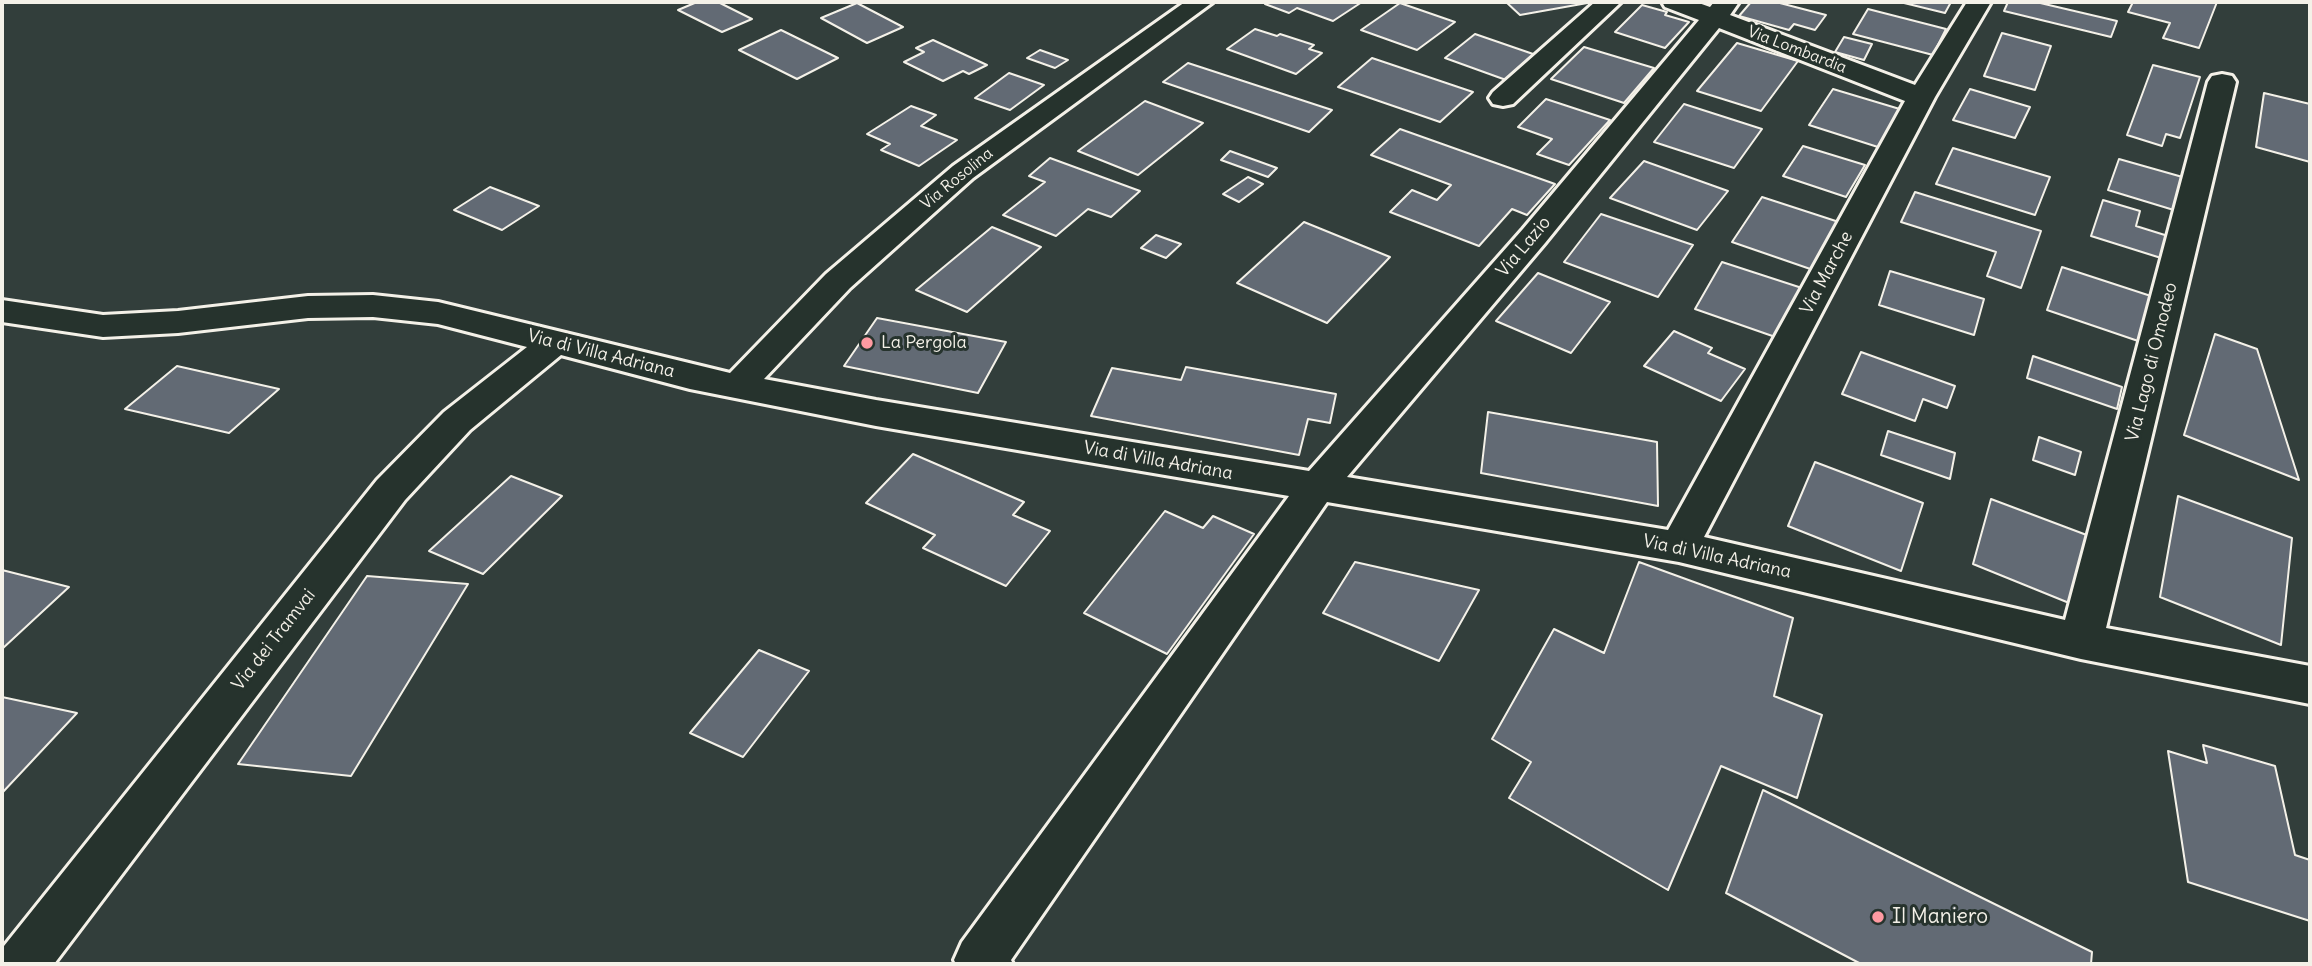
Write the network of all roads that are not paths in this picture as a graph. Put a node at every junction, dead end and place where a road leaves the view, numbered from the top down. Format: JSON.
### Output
{"nodes":[{"id":1,"x":1201,"y":2,"type":"edge"},
{"id":2,"x":1609,"y":2,"type":"edge"},
{"id":3,"x":1674,"y":2,"type":"edge"},
{"id":4,"x":1979,"y":2,"type":"edge"},
{"id":5,"x":1721,"y":10,"type":"edge"},
{"id":6,"x":2222,"y":82,"type":"dead end"},
{"id":7,"x":1503,"y":97,"type":"dead end"},
{"id":8,"x":1921,"y":97,"type":"junction"},
{"id":9,"x":2,"y":311,"type":"edge"},
{"id":10,"x":554,"y":343,"type":"junction"},
{"id":11,"x":738,"y":386,"type":"junction"},
{"id":12,"x":1316,"y":488,"type":"junction"},
{"id":13,"x":1679,"y":547,"type":"junction"},
{"id":14,"x":2081,"y":641,"type":"junction"},
{"id":15,"x":2310,"y":685,"type":"edge"},
{"id":16,"x":984,"y":962,"type":"edge"},
{"id":17,"x":22,"y":964,"type":"edge"}],
"edges":[{"from":1,"to":11,"type":"street","name":"Via Rosolina"},
{"from":2,"to":7,"type":"street"},
{"from":3,"to":5,"type":"street","name":"Via Lombardia"},
{"from":4,"to":8,"type":"street","name":"Via Marche"},
{"from":5,"to":8,"type":"street","name":"Via Lombardia"},
{"from":5,"to":12,"type":"street","name":"Via Lazio"},
{"from":6,"to":14,"type":"street","name":"Via Lago di Omodeo"},
{"from":8,"to":13,"type":"street","name":"Via Marche"},
{"from":9,"to":10,"type":"street","name":"Via di Villa Adriana"},
{"from":10,"to":11,"type":"street","name":"Via di Villa Adriana"},
{"from":10,"to":17,"type":"street","name":"Via dei Tramvai"},
{"from":11,"to":12,"type":"street","name":"Via di Villa Adriana"},
{"from":12,"to":13,"type":"street","name":"Via di Villa Adriana"},
{"from":12,"to":16,"type":"street","name":"Via Lazio"},
{"from":13,"to":14,"type":"street","name":"Via di Villa Adriana"},
{"from":14,"to":15,"type":"street","name":"Via di Villa Adriana"}]}
